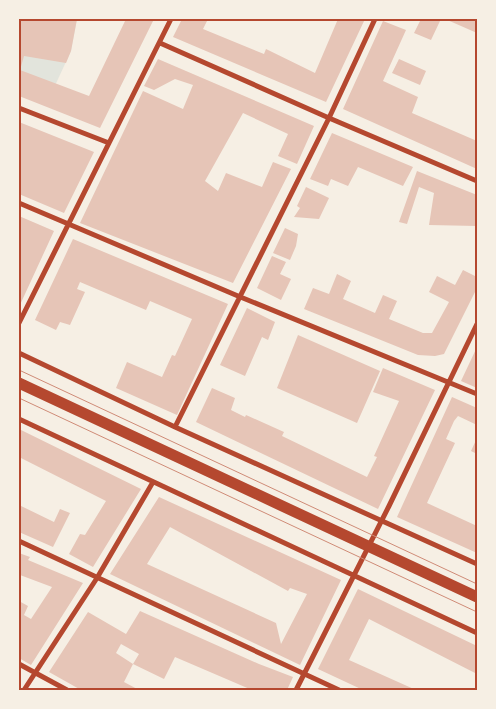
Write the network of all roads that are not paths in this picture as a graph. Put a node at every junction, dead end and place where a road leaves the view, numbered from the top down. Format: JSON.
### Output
{"nodes":[{"id":1,"x":171,"y":19,"type":"edge"},
{"id":2,"x":375,"y":19,"type":"edge"},
{"id":3,"x":160,"y":43,"type":"junction"},
{"id":4,"x":19,"y":108,"type":"edge"},
{"id":5,"x":328,"y":118,"type":"junction"},
{"id":6,"x":109,"y":143,"type":"junction"},
{"id":7,"x":477,"y":181,"type":"edge"},
{"id":8,"x":19,"y":203,"type":"edge"},
{"id":9,"x":69,"y":225,"type":"junction"},
{"id":10,"x":238,"y":296,"type":"junction"},
{"id":11,"x":19,"y":323,"type":"edge"},
{"id":12,"x":477,"y":324,"type":"edge"},
{"id":13,"x":19,"y":354,"type":"edge"},
{"id":14,"x":449,"y":382,"type":"junction"},
{"id":15,"x":19,"y":383,"type":"edge"},
{"id":16,"x":477,"y":394,"type":"edge"},
{"id":17,"x":19,"y":419,"type":"edge"},
{"id":18,"x":175,"y":427,"type":"junction"},
{"id":19,"x":153,"y":482,"type":"junction"},
{"id":20,"x":382,"y":520,"type":"junction"},
{"id":21,"x":19,"y":540,"type":"edge"},
{"id":22,"x":368,"y":547,"type":"junction"},
{"id":23,"x":477,"y":564,"type":"edge"},
{"id":24,"x":353,"y":575,"type":"junction"},
{"id":25,"x":97,"y":578,"type":"junction"},
{"id":26,"x":477,"y":597,"type":"edge"},
{"id":27,"x":477,"y":633,"type":"edge"},
{"id":28,"x":19,"y":664,"type":"edge"},
{"id":29,"x":35,"y":672,"type":"junction"},
{"id":30,"x":304,"y":674,"type":"junction"},
{"id":31,"x":24,"y":690,"type":"edge"},
{"id":32,"x":67,"y":690,"type":"edge"},
{"id":33,"x":296,"y":690,"type":"edge"},
{"id":34,"x":339,"y":690,"type":"edge"}],
"edges":[{"from":1,"to":3,"type":"street"},
{"from":2,"to":5,"type":"street"},
{"from":3,"to":5,"type":"street"},
{"from":3,"to":6,"type":"street"},
{"from":4,"to":6,"type":"street"},
{"from":5,"to":7,"type":"street"},
{"from":5,"to":10,"type":"street"},
{"from":6,"to":9,"type":"street"},
{"from":8,"to":9,"type":"street"},
{"from":9,"to":10,"type":"street"},
{"from":9,"to":11,"type":"street"},
{"from":10,"to":14,"type":"street"},
{"from":10,"to":18,"type":"street"},
{"from":12,"to":14,"type":"street"},
{"from":13,"to":18,"type":"street"},
{"from":14,"to":16,"type":"street"},
{"from":14,"to":20,"type":"street"},
{"from":15,"to":22,"type":"main road"},
{"from":17,"to":19,"type":"street"},
{"from":18,"to":20,"type":"street"},
{"from":19,"to":24,"type":"street"},
{"from":19,"to":25,"type":"street"},
{"from":20,"to":22,"type":"street"},
{"from":20,"to":23,"type":"street"},
{"from":21,"to":25,"type":"street"},
{"from":22,"to":24,"type":"street"},
{"from":22,"to":26,"type":"main road"},
{"from":24,"to":27,"type":"street"},
{"from":24,"to":30,"type":"street"},
{"from":25,"to":29,"type":"street"},
{"from":25,"to":30,"type":"street"},
{"from":28,"to":29,"type":"street"},
{"from":29,"to":31,"type":"street"},
{"from":29,"to":32,"type":"street"},
{"from":30,"to":33,"type":"street"},
{"from":30,"to":34,"type":"street"}]}
